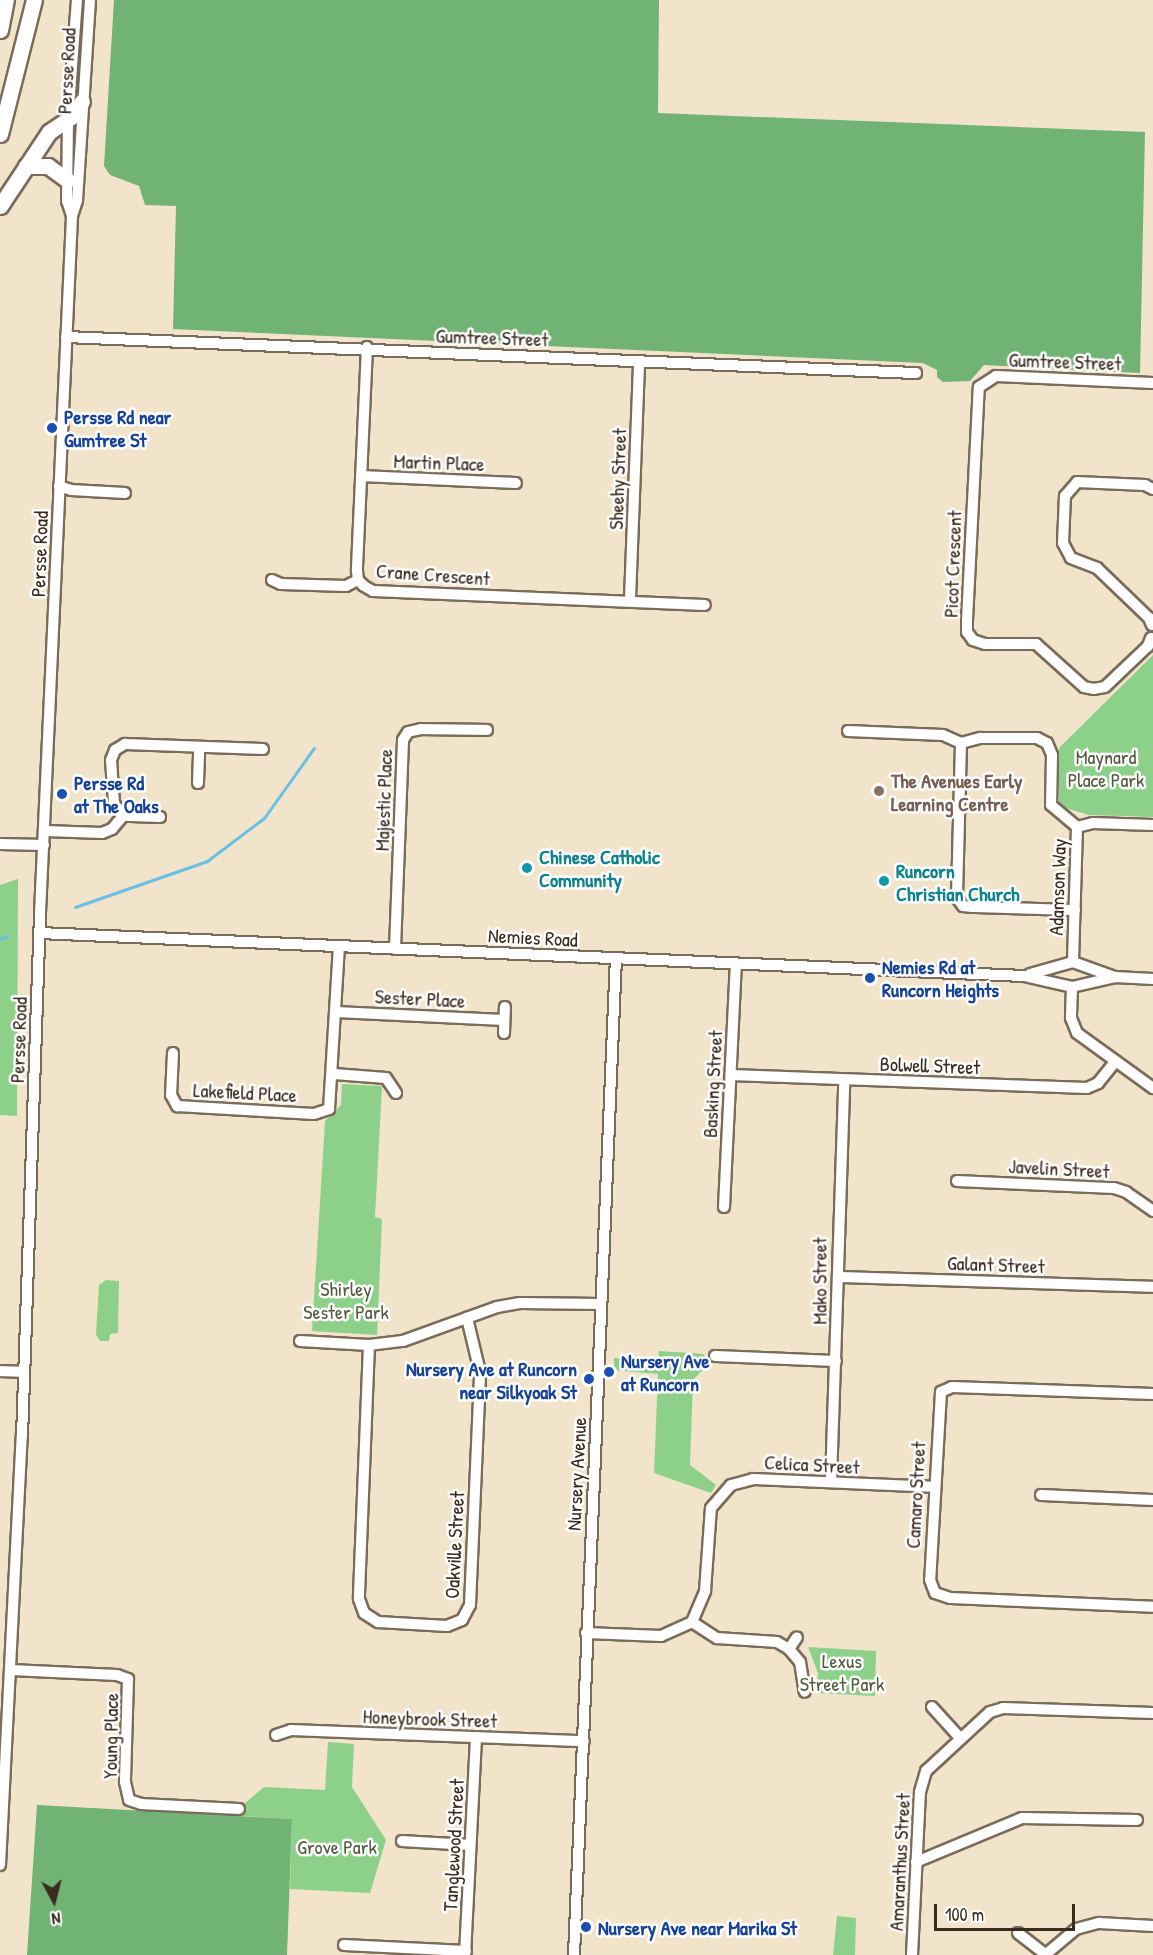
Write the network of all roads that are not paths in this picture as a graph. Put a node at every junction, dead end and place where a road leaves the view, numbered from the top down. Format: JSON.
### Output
{"nodes":[{"id":1,"x":6,"y":0,"type":"edge"},
{"id":2,"x":34,"y":0,"type":"edge"},
{"id":3,"x":77,"y":0,"type":"edge"},
{"id":4,"x":90,"y":0,"type":"edge"},
{"id":5,"x":0,"y":30,"type":"edge"},
{"id":6,"x":82,"y":101,"type":"junction"},
{"id":7,"x":68,"y":119,"type":"junction"},
{"id":8,"x":0,"y":134,"type":"edge"},
{"id":9,"x":26,"y":166,"type":"junction"},
{"id":10,"x":67,"y":180,"type":"junction"},
{"id":11,"x":0,"y":206,"type":"edge"},
{"id":12,"x":72,"y":216,"type":"junction"},
{"id":13,"x":66,"y":338,"type":"junction"},
{"id":14,"x":367,"y":347,"type":"junction"},
{"id":15,"x":639,"y":361,"type":"junction"},
{"id":16,"x":916,"y":373,"type":"dead end"},
{"id":17,"x":1153,"y":383,"type":"edge"},
{"id":18,"x":979,"y":387,"type":"joint"},
{"id":19,"x":361,"y":476,"type":"junction"},
{"id":20,"x":516,"y":483,"type":"dead end"},
{"id":21,"x":59,"y":486,"type":"junction"},
{"id":22,"x":1153,"y":489,"type":"edge"},
{"id":23,"x":125,"y":493,"type":"dead end"},
{"id":24,"x":272,"y":580,"type":"dead end"},
{"id":25,"x":358,"y":580,"type":"junction"},
{"id":26,"x":630,"y":599,"type":"junction"},
{"id":27,"x":705,"y":605,"type":"dead end"},
{"id":28,"x":1152,"y":622,"type":"edge"},
{"id":29,"x":1151,"y":643,"type":"edge"},
{"id":30,"x":487,"y":730,"type":"dead end"},
{"id":31,"x":848,"y":731,"type":"dead end"},
{"id":32,"x":961,"y":743,"type":"junction"},
{"id":33,"x":199,"y":747,"type":"junction"},
{"id":34,"x":263,"y":749,"type":"dead end"},
{"id":35,"x":198,"y":783,"type":"dead end"},
{"id":36,"x":123,"y":816,"type":"junction"},
{"id":37,"x":160,"y":817,"type":"dead end"},
{"id":38,"x":1153,"y":825,"type":"edge"},
{"id":39,"x":1077,"y":827,"type":"junction"},
{"id":40,"x":45,"y":831,"type":"junction"},
{"id":41,"x":0,"y":844,"type":"edge"},
{"id":42,"x":44,"y":845,"type":"junction"},
{"id":43,"x":1074,"y":910,"type":"junction"},
{"id":44,"x":39,"y":933,"type":"junction"},
{"id":45,"x":339,"y":946,"type":"junction"},
{"id":46,"x":395,"y":949,"type":"junction"},
{"id":47,"x":616,"y":958,"type":"junction"},
{"id":48,"x":736,"y":964,"type":"junction"},
{"id":49,"x":1072,"y":964,"type":"junction"},
{"id":50,"x":1024,"y":976,"type":"junction"},
{"id":51,"x":1115,"y":977,"type":"junction"},
{"id":52,"x":1153,"y":979,"type":"edge"},
{"id":53,"x":1072,"y":985,"type":"junction"},
{"id":54,"x":505,"y":1007,"type":"dead end"},
{"id":55,"x":336,"y":1012,"type":"junction"},
{"id":56,"x":504,"y":1020,"type":"junction"},
{"id":57,"x":504,"y":1033,"type":"dead end"},
{"id":58,"x":173,"y":1053,"type":"dead end"},
{"id":59,"x":1116,"y":1061,"type":"junction"},
{"id":60,"x":334,"y":1074,"type":"junction"},
{"id":61,"x":731,"y":1076,"type":"junction"},
{"id":62,"x":844,"y":1080,"type":"junction"},
{"id":63,"x":1153,"y":1088,"type":"edge"},
{"id":64,"x":396,"y":1093,"type":"dead end"},
{"id":65,"x":957,"y":1181,"type":"dead end"},
{"id":66,"x":724,"y":1207,"type":"dead end"},
{"id":67,"x":1153,"y":1211,"type":"edge"},
{"id":68,"x":838,"y":1277,"type":"junction"},
{"id":69,"x":1153,"y":1287,"type":"edge"},
{"id":70,"x":601,"y":1304,"type":"junction"},
{"id":71,"x":467,"y":1318,"type":"junction"},
{"id":72,"x":300,"y":1341,"type":"dead end"},
{"id":73,"x":369,"y":1344,"type":"junction"},
{"id":74,"x":715,"y":1356,"type":"dead end"},
{"id":75,"x":836,"y":1361,"type":"junction"},
{"id":76,"x":0,"y":1371,"type":"edge"},
{"id":77,"x":24,"y":1372,"type":"junction"},
{"id":78,"x":1153,"y":1394,"type":"edge"},
{"id":79,"x":831,"y":1482,"type":"junction"},
{"id":80,"x":933,"y":1487,"type":"junction"},
{"id":81,"x":1041,"y":1495,"type":"dead end"},
{"id":82,"x":1153,"y":1500,"type":"edge"},
{"id":83,"x":1153,"y":1607,"type":"edge"},
{"id":84,"x":692,"y":1622,"type":"junction"},
{"id":85,"x":586,"y":1633,"type":"junction"},
{"id":86,"x":797,"y":1637,"type":"dead end"},
{"id":87,"x":789,"y":1648,"type":"junction"},
{"id":88,"x":11,"y":1670,"type":"junction"},
{"id":89,"x":805,"y":1692,"type":"dead end"},
{"id":90,"x":932,"y":1707,"type":"dead end"},
{"id":91,"x":1153,"y":1713,"type":"edge"},
{"id":92,"x":4,"y":1722,"type":"edge"},
{"id":93,"x":276,"y":1735,"type":"dead end"},
{"id":94,"x":476,"y":1737,"type":"junction"},
{"id":95,"x":961,"y":1739,"type":"junction"},
{"id":96,"x":584,"y":1741,"type":"junction"},
{"id":97,"x":239,"y":1809,"type":"dead end"},
{"id":98,"x":1137,"y":1820,"type":"dead end"},
{"id":99,"x":402,"y":1841,"type":"dead end"},
{"id":100,"x":470,"y":1845,"type":"junction"},
{"id":101,"x":916,"y":1862,"type":"junction"},
{"id":102,"x":0,"y":1865,"type":"edge"},
{"id":103,"x":1153,"y":1926,"type":"edge"},
{"id":104,"x":1018,"y":1934,"type":"dead end"},
{"id":105,"x":344,"y":1945,"type":"dead end"},
{"id":106,"x":466,"y":1953,"type":"edge"},
{"id":107,"x":574,"y":1955,"type":"edge"},
{"id":108,"x":912,"y":1955,"type":"edge"},
{"id":109,"x":1045,"y":1955,"type":"edge"}],
"edges":[{"from":1,"to":5,"type":"highway"},
{"from":2,"to":8,"type":"highway"},
{"from":3,"to":7,"type":"street","name":"Persse Road"},
{"from":4,"to":6,"type":"street","name":"Persse Road"},
{"from":6,"to":7,"type":"highway"},
{"from":6,"to":12,"type":"street","name":"Persse Road"},
{"from":7,"to":9,"type":"highway"},
{"from":7,"to":10,"type":"street","name":"Persse Road"},
{"from":9,"to":10,"type":"highway"},
{"from":9,"to":11,"type":"highway"},
{"from":10,"to":12,"type":"street","name":"Persse Road"},
{"from":12,"to":13,"type":"street","name":"Persse Road"},
{"from":13,"to":14,"type":"street","name":"Gumtree Street"},
{"from":13,"to":21,"type":"street","name":"Persse Road"},
{"from":14,"to":15,"type":"street","name":"Gumtree Street"},
{"from":14,"to":19,"type":"street","name":"Crane Crescent"},
{"from":15,"to":16,"type":"street","name":"Gumtree Street"},
{"from":15,"to":26,"type":"street","name":"Sheehy Street"},
{"from":17,"to":18,"type":"street","name":"Gumtree Street"},
{"from":18,"to":29,"type":"street","name":"Picot Crescent"},
{"from":19,"to":20,"type":"street","name":"Martin Place"},
{"from":19,"to":25,"type":"street","name":"Crane Crescent"},
{"from":21,"to":23,"type":"street"},
{"from":21,"to":40,"type":"street","name":"Persse Road"},
{"from":22,"to":28,"type":"street"},
{"from":24,"to":25,"type":"street"},
{"from":25,"to":26,"type":"street","name":"Crane Crescent"},
{"from":26,"to":27,"type":"street","name":"Crane Crescent"},
{"from":28,"to":29,"type":"street"},
{"from":30,"to":46,"type":"street","name":"Majestic Place"},
{"from":31,"to":32,"type":"street","name":"Adamson Way"},
{"from":32,"to":39,"type":"street","name":"Adamson Way"},
{"from":32,"to":43,"type":"street"},
{"from":33,"to":34,"type":"street"},
{"from":33,"to":35,"type":"street"},
{"from":33,"to":36,"type":"street"},
{"from":36,"to":37,"type":"street"},
{"from":36,"to":40,"type":"street"},
{"from":38,"to":39,"type":"street"},
{"from":39,"to":43,"type":"street","name":"Adamson Way"},
{"from":40,"to":42,"type":"street","name":"Persse Road"},
{"from":41,"to":42,"type":"street"},
{"from":42,"to":44,"type":"street","name":"Persse Road"},
{"from":43,"to":49,"type":"street","name":"Adamson Way"},
{"from":44,"to":45,"type":"street","name":"Nemies Road"},
{"from":44,"to":77,"type":"street","name":"Persse Road"},
{"from":45,"to":46,"type":"street","name":"Nemies Road"},
{"from":45,"to":55,"type":"street","name":"Lakefield Place"},
{"from":46,"to":47,"type":"street","name":"Nemies Road"},
{"from":47,"to":48,"type":"street","name":"Nemies Road"},
{"from":47,"to":70,"type":"street","name":"Nursery Avenue"},
{"from":48,"to":50,"type":"street","name":"Nemies Road"},
{"from":48,"to":61,"type":"street","name":"Basking Street"},
{"from":49,"to":50,"type":"street","name":"Nemies Road"},
{"from":49,"to":51,"type":"street","name":"Nemies Road"},
{"from":49,"to":53,"type":"street"},
{"from":49,"to":53,"type":"street"},
{"from":50,"to":53,"type":"street","name":"Nemies Road"},
{"from":51,"to":52,"type":"street","name":"Nemies Road"},
{"from":51,"to":53,"type":"street","name":"Nemies Road"},
{"from":53,"to":59,"type":"street"},
{"from":54,"to":56,"type":"street"},
{"from":55,"to":56,"type":"street","name":"Sester Place"},
{"from":55,"to":60,"type":"street","name":"Lakefield Place"},
{"from":56,"to":57,"type":"street"},
{"from":58,"to":60,"type":"street","name":"Lakefield Place"},
{"from":59,"to":62,"type":"street","name":"Bolwell Street"},
{"from":59,"to":63,"type":"street"},
{"from":60,"to":64,"type":"street"},
{"from":61,"to":62,"type":"street","name":"Bolwell Street"},
{"from":61,"to":66,"type":"street","name":"Basking Street"},
{"from":62,"to":68,"type":"street","name":"Mako Street"},
{"from":65,"to":67,"type":"street","name":"Javelin Street"},
{"from":68,"to":69,"type":"street","name":"Galant Street"},
{"from":68,"to":75,"type":"street","name":"Mako Street"},
{"from":70,"to":71,"type":"street"},
{"from":70,"to":85,"type":"street","name":"Nursery Avenue"},
{"from":71,"to":73,"type":"street"},
{"from":71,"to":73,"type":"street","name":"Oakville Street"},
{"from":72,"to":73,"type":"street"},
{"from":74,"to":75,"type":"street"},
{"from":75,"to":79,"type":"street","name":"Mako Street"},
{"from":76,"to":77,"type":"street"},
{"from":77,"to":88,"type":"street","name":"Persse Road"},
{"from":78,"to":80,"type":"street","name":"Camaro Street"},
{"from":79,"to":80,"type":"street","name":"Celica Street"},
{"from":79,"to":84,"type":"street","name":"Celica Street"},
{"from":80,"to":83,"type":"street","name":"Camaro Street"},
{"from":81,"to":82,"type":"street"},
{"from":84,"to":85,"type":"street"},
{"from":84,"to":87,"type":"street"},
{"from":85,"to":96,"type":"street","name":"Nursery Avenue"},
{"from":86,"to":87,"type":"street"},
{"from":87,"to":89,"type":"street"},
{"from":88,"to":92,"type":"street","name":"Persse Road"},
{"from":88,"to":97,"type":"street","name":"Young Place"},
{"from":90,"to":95,"type":"street"},
{"from":91,"to":95,"type":"street","name":"Amaranthus Street"},
{"from":92,"to":102,"type":"street","name":"Persse Road"},
{"from":93,"to":94,"type":"street","name":"Honeybrook Street"},
{"from":94,"to":96,"type":"street","name":"Honeybrook Street"},
{"from":94,"to":100,"type":"street","name":"Tanglewood Street"},
{"from":95,"to":101,"type":"street","name":"Amaranthus Street"},
{"from":96,"to":107,"type":"street","name":"Nursery Avenue"},
{"from":98,"to":101,"type":"street"},
{"from":99,"to":100,"type":"street"},
{"from":100,"to":106,"type":"street","name":"Tanglewood Street"},
{"from":101,"to":108,"type":"street","name":"Amaranthus Street"},
{"from":103,"to":109,"type":"street"},
{"from":104,"to":109,"type":"street"},
{"from":105,"to":106,"type":"street"}]}
